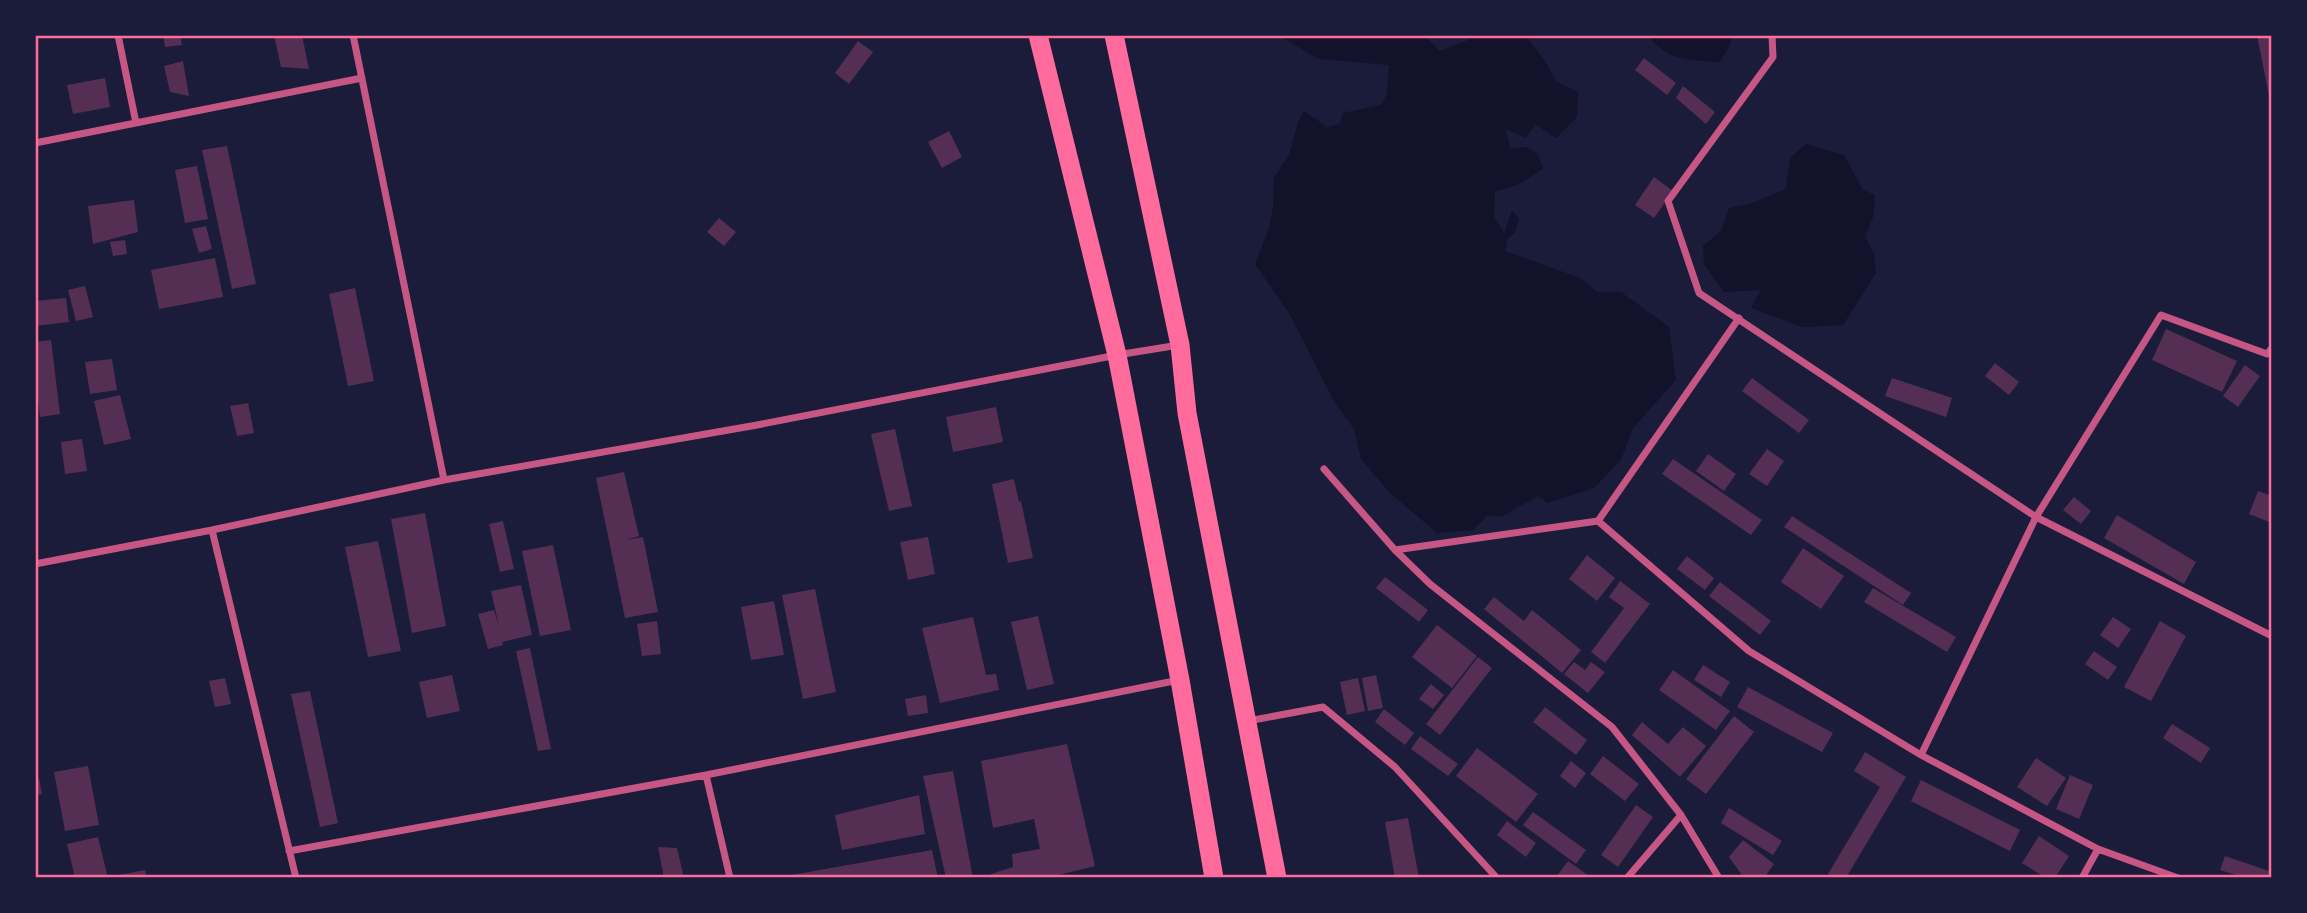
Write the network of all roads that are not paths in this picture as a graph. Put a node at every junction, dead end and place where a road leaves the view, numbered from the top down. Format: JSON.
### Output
{"nodes":[{"id":1,"x":118,"y":35,"type":"edge"},
{"id":2,"x":353,"y":35,"type":"edge"},
{"id":3,"x":1038,"y":35,"type":"edge"},
{"id":4,"x":1114,"y":35,"type":"edge"},
{"id":5,"x":1772,"y":35,"type":"edge"},
{"id":6,"x":362,"y":78,"type":"junction"},
{"id":7,"x":136,"y":123,"type":"junction"},
{"id":8,"x":35,"y":143,"type":"edge"},
{"id":9,"x":1739,"y":318,"type":"junction"},
{"id":10,"x":1180,"y":345,"type":"junction"},
{"id":11,"x":2272,"y":348,"type":"edge"},
{"id":12,"x":1117,"y":355,"type":"junction"},
{"id":13,"x":1324,"y":470,"type":"dead end"},
{"id":14,"x":444,"y":480,"type":"junction"},
{"id":15,"x":2036,"y":517,"type":"junction"},
{"id":16,"x":1598,"y":521,"type":"junction"},
{"id":17,"x":212,"y":530,"type":"junction"},
{"id":18,"x":1395,"y":550,"type":"junction"},
{"id":19,"x":35,"y":564,"type":"edge"},
{"id":20,"x":2272,"y":636,"type":"edge"},
{"id":21,"x":1180,"y":680,"type":"junction"},
{"id":22,"x":1248,"y":720,"type":"junction"},
{"id":23,"x":1922,"y":755,"type":"junction"},
{"id":24,"x":706,"y":775,"type":"junction"},
{"id":25,"x":1681,"y":815,"type":"junction"},
{"id":26,"x":2098,"y":849,"type":"junction"},
{"id":27,"x":289,"y":851,"type":"junction"},
{"id":28,"x":296,"y":878,"type":"edge"},
{"id":29,"x":730,"y":878,"type":"edge"},
{"id":30,"x":1214,"y":878,"type":"edge"},
{"id":31,"x":1277,"y":878,"type":"edge"},
{"id":32,"x":1497,"y":878,"type":"edge"},
{"id":33,"x":1627,"y":878,"type":"edge"},
{"id":34,"x":1720,"y":878,"type":"edge"},
{"id":35,"x":2082,"y":878,"type":"edge"},
{"id":36,"x":2178,"y":878,"type":"edge"}],
"edges":[{"from":1,"to":7,"type":"street"},
{"from":2,"to":6,"type":"street"},
{"from":3,"to":12,"type":"highway"},
{"from":4,"to":10,"type":"highway"},
{"from":5,"to":9,"type":"street"},
{"from":6,"to":7,"type":"street"},
{"from":6,"to":14,"type":"street"},
{"from":7,"to":8,"type":"street"},
{"from":9,"to":15,"type":"street"},
{"from":9,"to":16,"type":"street"},
{"from":10,"to":12,"type":"street"},
{"from":10,"to":22,"type":"highway"},
{"from":11,"to":15,"type":"street"},
{"from":12,"to":14,"type":"street"},
{"from":12,"to":21,"type":"highway"},
{"from":13,"to":18,"type":"street"},
{"from":14,"to":17,"type":"street"},
{"from":15,"to":20,"type":"street"},
{"from":15,"to":23,"type":"street"},
{"from":16,"to":18,"type":"street"},
{"from":16,"to":23,"type":"street"},
{"from":17,"to":19,"type":"street"},
{"from":17,"to":27,"type":"street"},
{"from":18,"to":25,"type":"street"},
{"from":21,"to":24,"type":"street"},
{"from":21,"to":30,"type":"highway"},
{"from":22,"to":31,"type":"highway"},
{"from":22,"to":32,"type":"street"},
{"from":23,"to":26,"type":"street"},
{"from":24,"to":27,"type":"street"},
{"from":24,"to":29,"type":"street"},
{"from":25,"to":33,"type":"street"},
{"from":25,"to":34,"type":"street"},
{"from":26,"to":35,"type":"street"},
{"from":26,"to":36,"type":"street"},
{"from":27,"to":28,"type":"street"}]}
